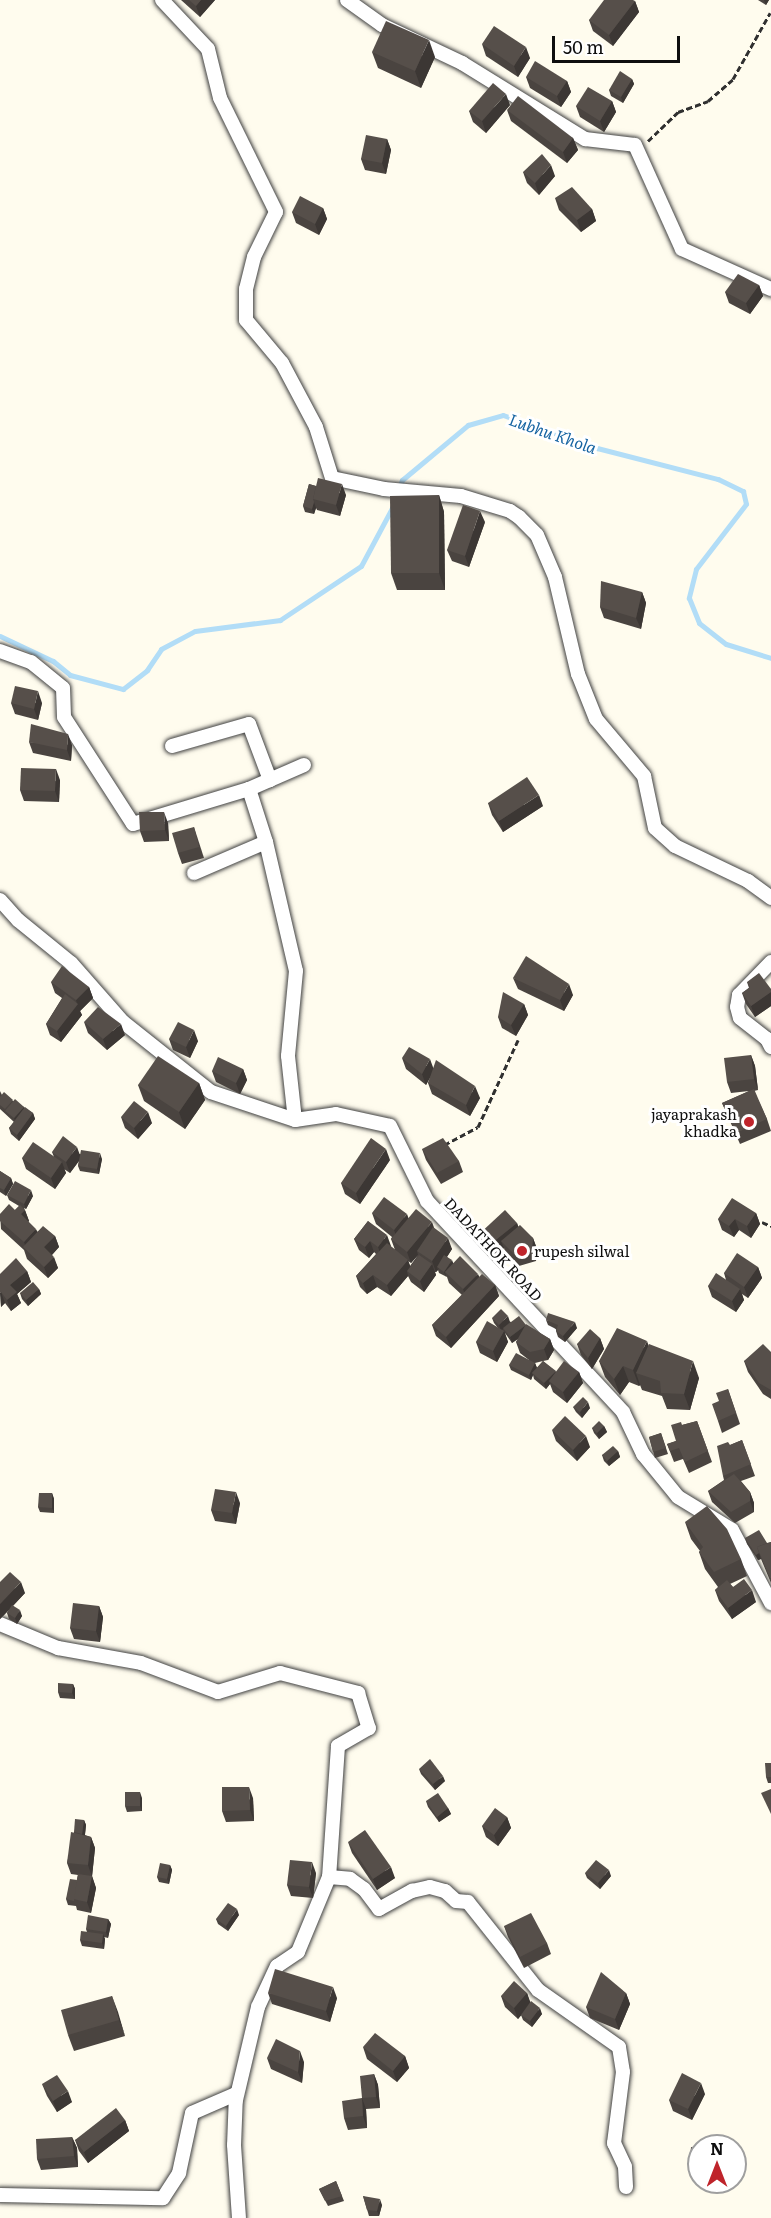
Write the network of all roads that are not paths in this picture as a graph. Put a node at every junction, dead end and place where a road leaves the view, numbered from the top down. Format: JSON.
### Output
{"nodes":[{"id":1,"x":162,"y":0,"type":"edge"},
{"id":2,"x":347,"y":0,"type":"edge"},
{"id":3,"x":771,"y":289,"type":"edge"},
{"id":4,"x":0,"y":651,"type":"edge"},
{"id":5,"x":172,"y":746,"type":"dead end"},
{"id":6,"x":304,"y":765,"type":"dead end"},
{"id":7,"x":270,"y":780,"type":"junction"},
{"id":8,"x":249,"y":789,"type":"junction"},
{"id":9,"x":266,"y":842,"type":"junction"},
{"id":10,"x":194,"y":873,"type":"dead end"},
{"id":11,"x":771,"y":898,"type":"edge"},
{"id":12,"x":0,"y":900,"type":"edge"},
{"id":13,"x":771,"y":962,"type":"edge"},
{"id":14,"x":771,"y":1047,"type":"edge"},
{"id":15,"x":295,"y":1120,"type":"junction"},
{"id":16,"x":771,"y":1603,"type":"edge"},
{"id":17,"x":0,"y":1624,"type":"edge"},
{"id":18,"x":329,"y":1877,"type":"junction"},
{"id":19,"x":236,"y":2100,"type":"junction"},
{"id":20,"x":626,"y":2187,"type":"dead end"},
{"id":21,"x":0,"y":2195,"type":"edge"},
{"id":22,"x":239,"y":2218,"type":"edge"}],
"edges":[{"from":1,"to":11,"type":"street"},
{"from":2,"to":3,"type":"street"},
{"from":4,"to":8,"type":"street"},
{"from":5,"to":7,"type":"street"},
{"from":6,"to":7,"type":"street"},
{"from":7,"to":8,"type":"street"},
{"from":8,"to":9,"type":"street"},
{"from":9,"to":10,"type":"street"},
{"from":9,"to":15,"type":"street"},
{"from":12,"to":15,"type":"street","name":"DADATHOK ROAD"},
{"from":13,"to":14,"type":"street"},
{"from":15,"to":16,"type":"street","name":"DADATHOK ROAD"},
{"from":17,"to":18,"type":"street"},
{"from":18,"to":19,"type":"street"},
{"from":18,"to":20,"type":"street"},
{"from":19,"to":21,"type":"street"},
{"from":19,"to":22,"type":"street"}]}
